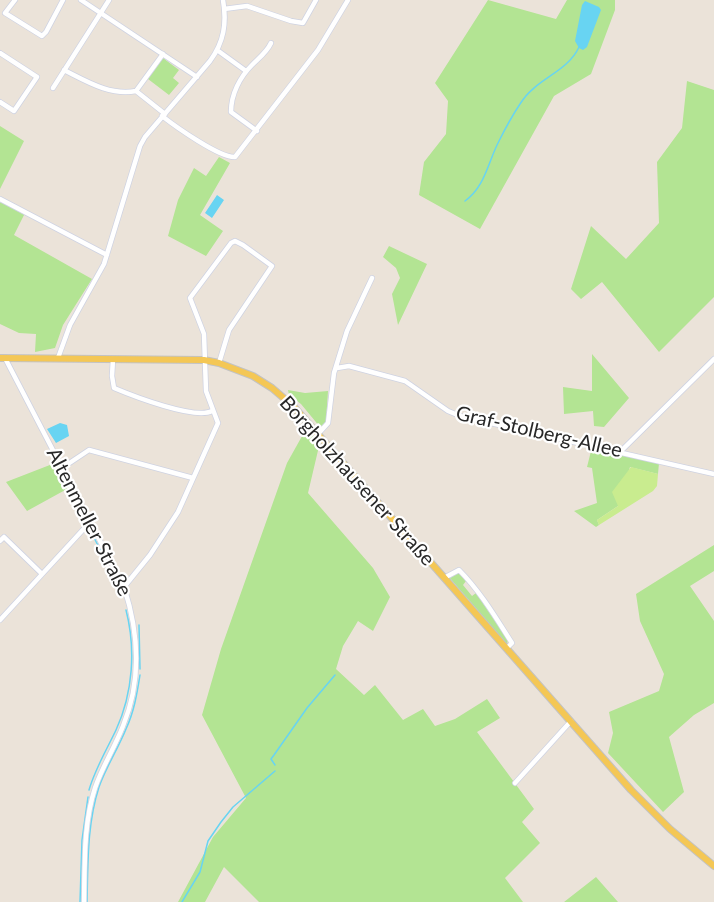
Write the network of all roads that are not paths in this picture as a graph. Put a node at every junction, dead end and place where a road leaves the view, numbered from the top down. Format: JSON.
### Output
{"nodes":[{"id":1,"x":15,"y":0,"type":"edge"},
{"id":2,"x":63,"y":0,"type":"edge"},
{"id":3,"x":81,"y":0,"type":"edge"},
{"id":4,"x":109,"y":0,"type":"edge"},
{"id":5,"x":223,"y":0,"type":"edge"},
{"id":6,"x":316,"y":0,"type":"edge"},
{"id":7,"x":348,"y":0,"type":"edge"},
{"id":8,"x":224,"y":9,"type":"junction"},
{"id":9,"x":100,"y":14,"type":"junction"},
{"id":10,"x":271,"y":43,"type":"dead end"},
{"id":11,"x":217,"y":50,"type":"junction"},
{"id":12,"x":0,"y":53,"type":"edge"},
{"id":13,"x":162,"y":54,"type":"junction"},
{"id":14,"x":64,"y":70,"type":"junction"},
{"id":15,"x":246,"y":71,"type":"junction"},
{"id":16,"x":197,"y":77,"type":"junction"},
{"id":17,"x":53,"y":88,"type":"dead end"},
{"id":18,"x":136,"y":91,"type":"junction"},
{"id":19,"x":0,"y":102,"type":"edge"},
{"id":20,"x":163,"y":115,"type":"junction"},
{"id":21,"x":257,"y":131,"type":"junction"},
{"id":22,"x":0,"y":199,"type":"edge"},
{"id":23,"x":107,"y":255,"type":"junction"},
{"id":24,"x":372,"y":278,"type":"dead end"},
{"id":25,"x":3,"y":358,"type":"edge"},
{"id":26,"x":58,"y":358,"type":"junction"},
{"id":27,"x":112,"y":358,"type":"junction"},
{"id":28,"x":714,"y":359,"type":"edge"},
{"id":29,"x":204,"y":360,"type":"junction"},
{"id":30,"x":219,"y":363,"type":"junction"},
{"id":31,"x":337,"y":368,"type":"junction"},
{"id":32,"x":212,"y":411,"type":"junction"},
{"id":33,"x":318,"y":434,"type":"junction"},
{"id":34,"x":621,"y":451,"type":"junction"},
{"id":35,"x":62,"y":468,"type":"junction"},
{"id":36,"x":714,"y":474,"type":"edge"},
{"id":37,"x":193,"y":478,"type":"junction"},
{"id":38,"x":91,"y":521,"type":"junction"},
{"id":39,"x":0,"y":541,"type":"edge"},
{"id":40,"x":41,"y":573,"type":"junction"},
{"id":41,"x":444,"y":578,"type":"junction"},
{"id":42,"x":124,"y":587,"type":"junction"},
{"id":43,"x":0,"y":620,"type":"edge"},
{"id":44,"x":507,"y":648,"type":"junction"},
{"id":45,"x":571,"y":721,"type":"junction"},
{"id":46,"x":515,"y":783,"type":"dead end"},
{"id":47,"x":714,"y":867,"type":"edge"},
{"id":48,"x":84,"y":902,"type":"edge"}],
"edges":[{"from":1,"to":2,"type":"street"},
{"from":3,"to":9,"type":"street"},
{"from":4,"to":9,"type":"street"},
{"from":5,"to":8,"type":"street"},
{"from":6,"to":8,"type":"street"},
{"from":7,"to":21,"type":"street"},
{"from":8,"to":11,"type":"street"},
{"from":9,"to":13,"type":"street"},
{"from":9,"to":14,"type":"street"},
{"from":10,"to":15,"type":"street"},
{"from":11,"to":15,"type":"street"},
{"from":11,"to":16,"type":"street"},
{"from":12,"to":19,"type":"street"},
{"from":13,"to":16,"type":"street"},
{"from":13,"to":18,"type":"street"},
{"from":14,"to":17,"type":"street"},
{"from":14,"to":18,"type":"street"},
{"from":15,"to":21,"type":"street"},
{"from":16,"to":20,"type":"street"},
{"from":18,"to":20,"type":"street"},
{"from":20,"to":21,"type":"street"},
{"from":20,"to":23,"type":"street"},
{"from":22,"to":23,"type":"street"},
{"from":23,"to":26,"type":"street"},
{"from":24,"to":31,"type":"street"},
{"from":25,"to":26,"type":"main road","name":"Borgholzhausener Straße"},
{"from":25,"to":35,"type":"street","name":"Altenmeller Straße"},
{"from":26,"to":27,"type":"main road","name":"Borgholzhausener Straße"},
{"from":27,"to":29,"type":"main road","name":"Borgholzhausener Straße"},
{"from":27,"to":32,"type":"street"},
{"from":28,"to":34,"type":"street"},
{"from":29,"to":30,"type":"main road","name":"Borgholzhausener Straße"},
{"from":29,"to":30,"type":"street"},
{"from":29,"to":32,"type":"street"},
{"from":30,"to":33,"type":"main road","name":"Borgholzhausener Straße"},
{"from":31,"to":33,"type":"street"},
{"from":31,"to":34,"type":"street","name":"Graf-Stolberg-Allee"},
{"from":32,"to":37,"type":"street"},
{"from":33,"to":41,"type":"main road","name":"Borgholzhausener Straße"},
{"from":34,"to":36,"type":"street","name":"Graf-Stolberg-Allee"},
{"from":35,"to":37,"type":"street"},
{"from":35,"to":38,"type":"street","name":"Altenmeller Straße"},
{"from":37,"to":42,"type":"street"},
{"from":38,"to":40,"type":"street"},
{"from":38,"to":42,"type":"street","name":"Altenmeller Straße"},
{"from":39,"to":40,"type":"street"},
{"from":40,"to":43,"type":"street"},
{"from":41,"to":44,"type":"main road","name":"Borgholzhausener Straße"},
{"from":41,"to":44,"type":"street","name":"Borgholzhausener Straße"},
{"from":42,"to":48,"type":"street","name":"Altenmeller Straße"},
{"from":44,"to":45,"type":"main road","name":"Borgholzhausener Straße"},
{"from":45,"to":46,"type":"street"},
{"from":45,"to":47,"type":"main road","name":"Borgholzhausener Straße"}]}
